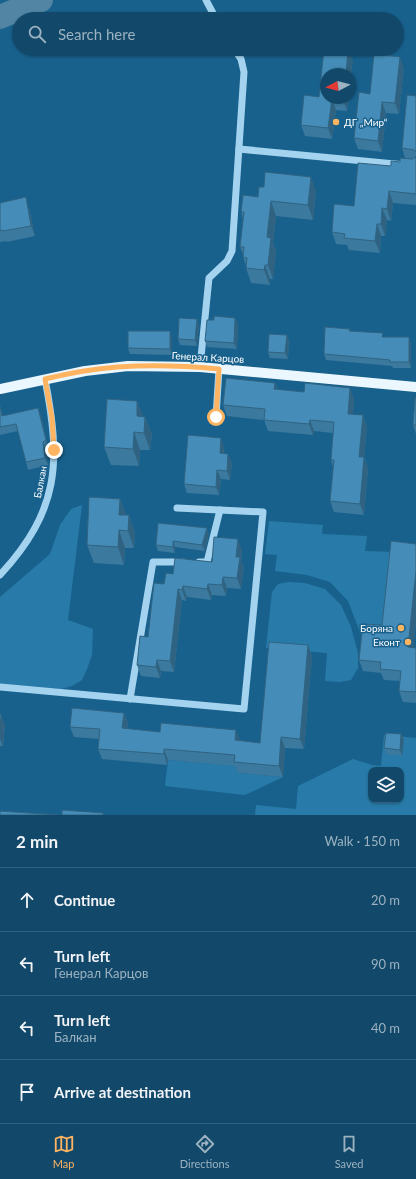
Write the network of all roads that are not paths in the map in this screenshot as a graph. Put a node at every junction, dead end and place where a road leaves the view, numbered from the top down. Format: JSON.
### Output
{"nodes":[{"id":1,"x":206,"y":0,"type":"edge"},
{"id":2,"x":212,"y":12,"type":"edge"},
{"id":3,"x":239,"y":56,"type":"edge"},
{"id":4,"x":239,"y":149,"type":"junction"},
{"id":5,"x":416,"y":166,"type":"edge"},
{"id":6,"x":200,"y":367,"type":"junction"},
{"id":7,"x":219,"y":369,"type":"junction"},
{"id":8,"x":45,"y":379,"type":"junction"},
{"id":9,"x":416,"y":387,"type":"edge"},
{"id":10,"x":0,"y":389,"type":"edge"},
{"id":11,"x":216,"y":417,"type":"dead end"},
{"id":12,"x":176,"y":508,"type":"dead end"},
{"id":13,"x":220,"y":510,"type":"junction"},
{"id":14,"x":0,"y":575,"type":"edge"},
{"id":15,"x":0,"y":688,"type":"edge"},
{"id":16,"x":130,"y":699,"type":"junction"}],
"edges":[{"from":1,"to":2,"type":"street"},
{"from":3,"to":4,"type":"street"},
{"from":4,"to":5,"type":"street"},
{"from":4,"to":6,"type":"street"},
{"from":6,"to":7,"type":"main road","name":"Генерал Карцов"},
{"from":6,"to":8,"type":"main road","name":"Генерал Карцов"},
{"from":7,"to":9,"type":"main road","name":"Генерал Карцов"},
{"from":7,"to":11,"type":"street"},
{"from":8,"to":10,"type":"main road","name":"Генерал Карцов"},
{"from":8,"to":14,"type":"street","name":"Балкан"},
{"from":12,"to":13,"type":"street"},
{"from":13,"to":16,"type":"street"},
{"from":13,"to":16,"type":"street"},
{"from":15,"to":16,"type":"street"}]}
